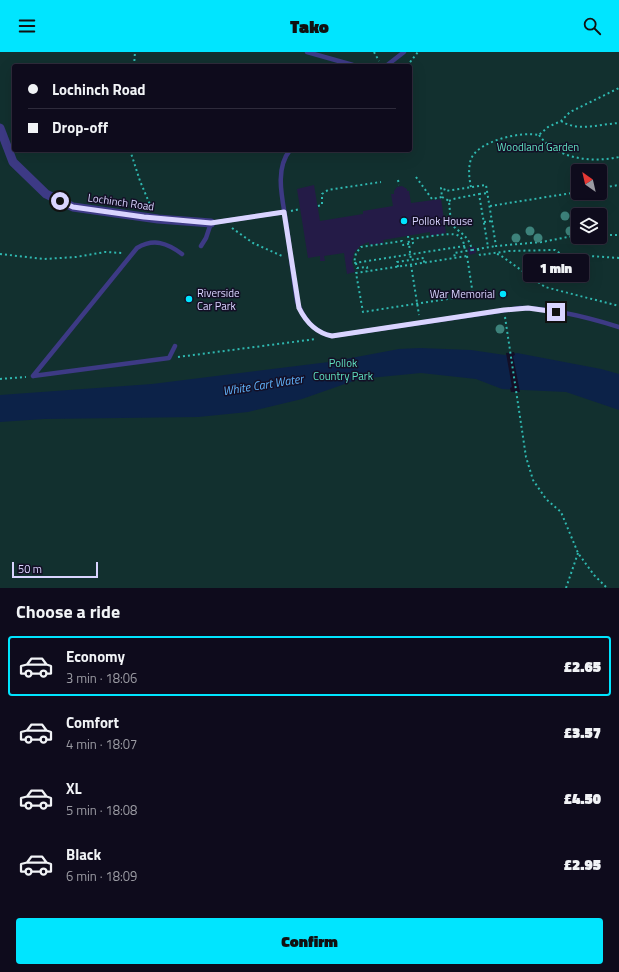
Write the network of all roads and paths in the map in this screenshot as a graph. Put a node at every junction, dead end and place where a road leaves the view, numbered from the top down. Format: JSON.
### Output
{"nodes":[{"id":1,"x":135,"y":52,"type":"edge"},
{"id":2,"x":307,"y":52,"type":"edge"},
{"id":3,"x":374,"y":52,"type":"edge"},
{"id":4,"x":404,"y":52,"type":"edge"},
{"id":5,"x":418,"y":52,"type":"edge"},
{"id":6,"x":134,"y":64,"type":"edge"},
{"id":7,"x":353,"y":64,"type":"edge"},
{"id":8,"x":381,"y":64,"type":"edge"},
{"id":9,"x":389,"y":64,"type":"edge"},
{"id":10,"x":409,"y":64,"type":"edge"},
{"id":11,"x":619,"y":88,"type":"edge"},
{"id":12,"x":561,"y":121,"type":"junction"},
{"id":13,"x":619,"y":123,"type":"edge"},
{"id":14,"x":0,"y":128,"type":"edge"},
{"id":15,"x":539,"y":135,"type":"junction"},
{"id":16,"x":131,"y":152,"type":"edge"},
{"id":17,"x":289,"y":152,"type":"edge"},
{"id":18,"x":619,"y":157,"type":"edge"},
{"id":19,"x":416,"y":177,"type":"dead end"},
{"id":20,"x":398,"y":180,"type":"dead end"},
{"id":21,"x":381,"y":182,"type":"dead end"},
{"id":22,"x":619,"y":185,"type":"edge"},
{"id":23,"x":399,"y":186,"type":"dead end"},
{"id":24,"x":471,"y":187,"type":"junction"},
{"id":25,"x":607,"y":187,"type":"edge"},
{"id":26,"x":488,"y":193,"type":"junction"},
{"id":27,"x":571,"y":193,"type":"edge"},
{"id":28,"x":479,"y":194,"type":"junction"},
{"id":29,"x":442,"y":197,"type":"junction"},
{"id":30,"x":449,"y":201,"type":"junction"},
{"id":31,"x":318,"y":206,"type":"dead end"},
{"id":32,"x":490,"y":206,"type":"junction"},
{"id":33,"x":284,"y":212,"type":"junction"},
{"id":34,"x":158,"y":219,"type":"junction"},
{"id":35,"x":225,"y":221,"type":"junction"},
{"id":36,"x":492,"y":221,"type":"junction"},
{"id":37,"x":484,"y":222,"type":"junction"},
{"id":38,"x":211,"y":223,"type":"junction"},
{"id":39,"x":607,"y":235,"type":"edge"},
{"id":40,"x":619,"y":235,"type":"edge"},
{"id":41,"x":408,"y":236,"type":"dead end"},
{"id":42,"x":571,"y":236,"type":"edge"},
{"id":43,"x":408,"y":244,"type":"junction"},
{"id":44,"x":201,"y":246,"type":"dead end"},
{"id":45,"x":464,"y":246,"type":"junction"},
{"id":46,"x":496,"y":246,"type":"junction"},
{"id":47,"x":488,"y":247,"type":"junction"},
{"id":48,"x":478,"y":249,"type":"junction"},
{"id":49,"x":472,"y":250,"type":"junction"},
{"id":50,"x":466,"y":251,"type":"junction"},
{"id":51,"x":494,"y":253,"type":"junction"},
{"id":52,"x":0,"y":254,"type":"edge"},
{"id":53,"x":130,"y":254,"type":"junction"},
{"id":54,"x":182,"y":254,"type":"dead end"},
{"id":55,"x":410,"y":254,"type":"junction"},
{"id":56,"x":455,"y":258,"type":"junction"},
{"id":57,"x":619,"y":258,"type":"edge"},
{"id":58,"x":291,"y":259,"type":"junction"},
{"id":59,"x":411,"y":260,"type":"junction"},
{"id":60,"x":356,"y":263,"type":"junction"},
{"id":61,"x":424,"y":263,"type":"junction"},
{"id":62,"x":411,"y":265,"type":"junction"},
{"id":63,"x":398,"y":267,"type":"junction"},
{"id":64,"x":368,"y":272,"type":"junction"},
{"id":65,"x":417,"y":304,"type":"junction"},
{"id":66,"x":619,"y":306,"type":"edge"},
{"id":67,"x":504,"y":310,"type":"junction"},
{"id":68,"x":419,"y":314,"type":"dead end"},
{"id":69,"x":619,"y":327,"type":"edge"},
{"id":70,"x":332,"y":336,"type":"junction"},
{"id":71,"x":175,"y":346,"type":"dead end"},
{"id":72,"x":169,"y":358,"type":"junction"},
{"id":73,"x":33,"y":376,"type":"junction"},
{"id":74,"x":0,"y":379,"type":"edge"},
{"id":75,"x":578,"y":553,"type":"junction"},
{"id":76,"x":566,"y":588,"type":"edge"},
{"id":77,"x":607,"y":588,"type":"edge"}],
"edges":[{"from":1,"to":6,"type":"path"},
{"from":2,"to":7,"type":"lane"},
{"from":3,"to":8,"type":"path"},
{"from":4,"to":9,"type":"lane"},
{"from":5,"to":10,"type":"path"},
{"from":11,"to":12,"type":"path"},
{"from":12,"to":13,"type":"path"},
{"from":12,"to":15,"type":"path"},
{"from":14,"to":34,"type":"street","name":"Lochinch Road"},
{"from":15,"to":18,"type":"path"},
{"from":15,"to":24,"type":"path"},
{"from":16,"to":34,"type":"path"},
{"from":17,"to":33,"type":"lane"},
{"from":19,"to":29,"type":"path"},
{"from":20,"to":23,"type":"path"},
{"from":21,"to":31,"type":"path"},
{"from":22,"to":25,"type":"path"},
{"from":24,"to":26,"type":"path"},
{"from":24,"to":29,"type":"path"},
{"from":26,"to":28,"type":"path"},
{"from":26,"to":32,"type":"path"},
{"from":27,"to":32,"type":"path"},
{"from":28,"to":30,"type":"path"},
{"from":28,"to":37,"type":"path"},
{"from":29,"to":30,"type":"path"},
{"from":30,"to":49,"type":"path"},
{"from":32,"to":36,"type":"path"},
{"from":33,"to":35,"type":"lane"},
{"from":33,"to":58,"type":"lane"},
{"from":34,"to":38,"type":"street","name":"Lochinch Road"},
{"from":35,"to":38,"type":"lane"},
{"from":35,"to":58,"type":"path"},
{"from":36,"to":37,"type":"path"},
{"from":36,"to":46,"type":"path"},
{"from":37,"to":47,"type":"path"},
{"from":38,"to":44,"type":"lane"},
{"from":39,"to":40,"type":"path"},
{"from":41,"to":43,"type":"path"},
{"from":42,"to":46,"type":"path"},
{"from":43,"to":45,"type":"path"},
{"from":43,"to":55,"type":"path"},
{"from":43,"to":60,"type":"path"},
{"from":45,"to":50,"type":"path"},
{"from":45,"to":55,"type":"path"},
{"from":46,"to":47,"type":"path"},
{"from":47,"to":48,"type":"path"},
{"from":48,"to":49,"type":"path"},
{"from":48,"to":51,"type":"path"},
{"from":49,"to":50,"type":"path"},
{"from":50,"to":56,"type":"path"},
{"from":51,"to":57,"type":"path"},
{"from":51,"to":66,"type":"path"},
{"from":52,"to":53,"type":"path"},
{"from":53,"to":54,"type":"lane"},
{"from":53,"to":73,"type":"lane"},
{"from":55,"to":59,"type":"path"},
{"from":55,"to":60,"type":"path"},
{"from":56,"to":61,"type":"path"},
{"from":56,"to":65,"type":"path"},
{"from":58,"to":70,"type":"lane"},
{"from":59,"to":61,"type":"path"},
{"from":59,"to":63,"type":"path"},
{"from":60,"to":64,"type":"path"},
{"from":61,"to":62,"type":"path"},
{"from":62,"to":63,"type":"path"},
{"from":62,"to":65,"type":"path"},
{"from":63,"to":64,"type":"path"},
{"from":64,"to":65,"type":"path"},
{"from":65,"to":68,"type":"path"},
{"from":67,"to":69,"type":"lane"},
{"from":67,"to":70,"type":"lane"},
{"from":67,"to":75,"type":"path"},
{"from":70,"to":72,"type":"path"},
{"from":71,"to":72,"type":"lane"},
{"from":72,"to":73,"type":"lane"},
{"from":73,"to":74,"type":"path"},
{"from":75,"to":76,"type":"path"},
{"from":75,"to":77,"type":"path"}]}
